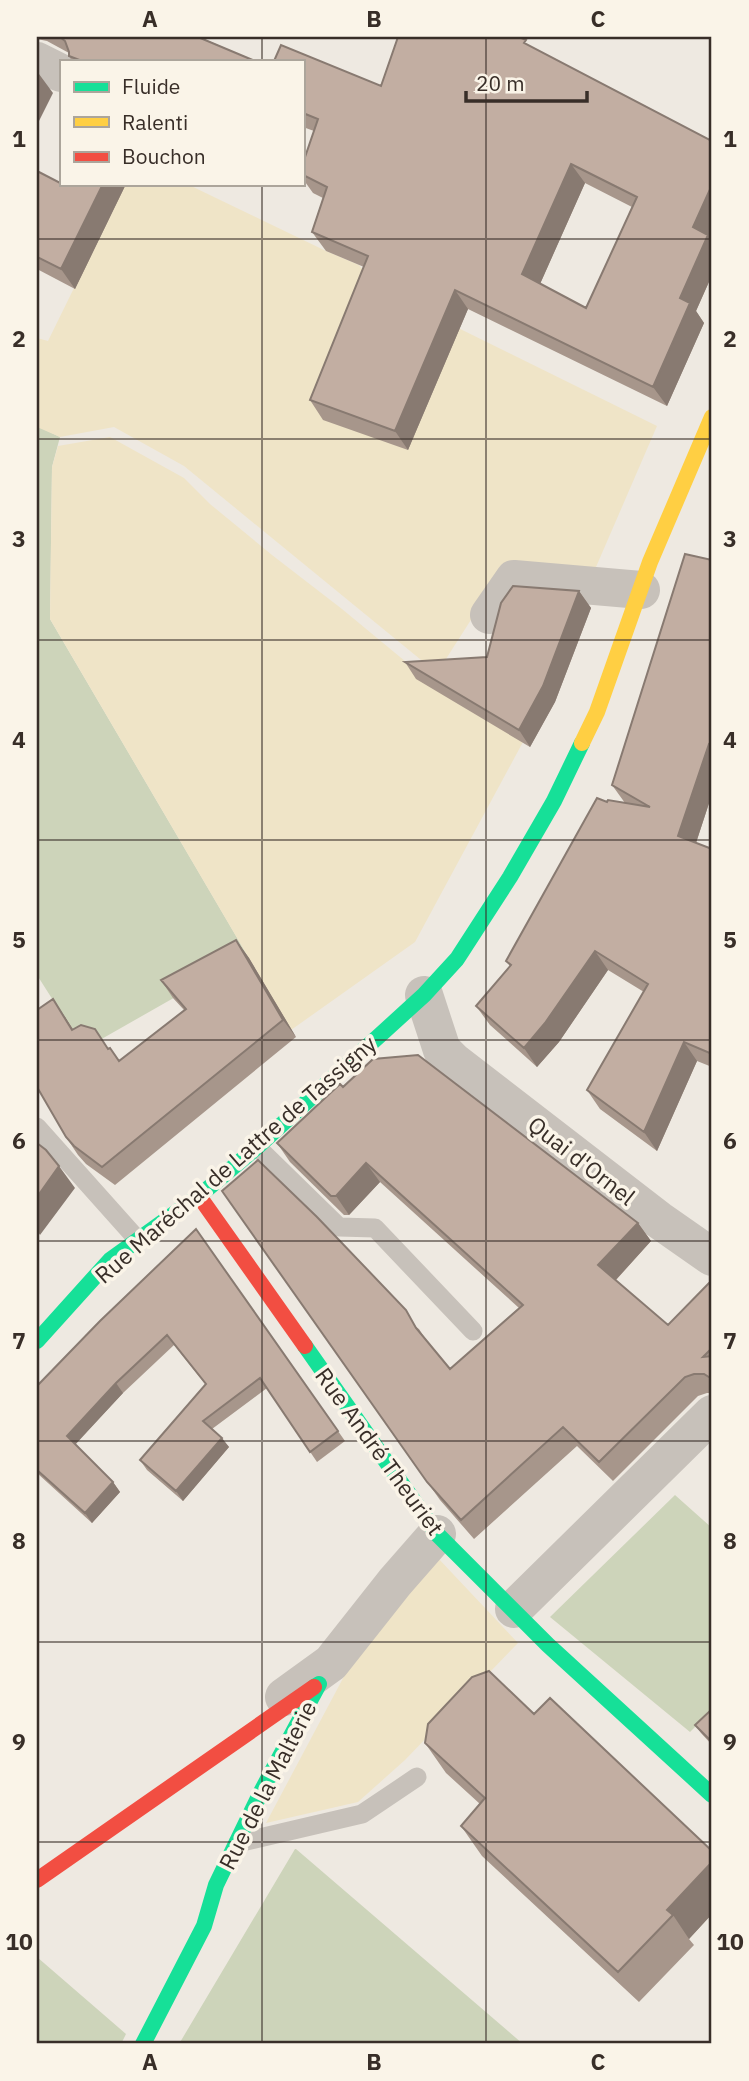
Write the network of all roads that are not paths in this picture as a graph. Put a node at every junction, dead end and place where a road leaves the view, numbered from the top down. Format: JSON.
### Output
{"nodes":[{"id":1,"x":37,"y":61,"type":"edge"},
{"id":2,"x":60,"y":72,"type":"edge"},
{"id":3,"x":712,"y":417,"type":"edge"},
{"id":4,"x":641,"y":590,"type":"junction"},
{"id":5,"x":489,"y":615,"type":"dead end"},
{"id":6,"x":424,"y":995,"type":"junction"},
{"id":7,"x":383,"y":1032,"type":"junction"},
{"id":8,"x":447,"y":1056,"type":"junction"},
{"id":9,"x":37,"y":1127,"type":"edge"},
{"id":10,"x":257,"y":1147,"type":"junction"},
{"id":11,"x":199,"y":1196,"type":"junction"},
{"id":12,"x":137,"y":1239,"type":"junction"},
{"id":13,"x":712,"y":1257,"type":"edge"},
{"id":14,"x":473,"y":1331,"type":"dead end"},
{"id":15,"x":37,"y":1341,"type":"edge"},
{"id":16,"x":712,"y":1414,"type":"edge"},
{"id":17,"x":436,"y":1534,"type":"junction"},
{"id":18,"x":514,"y":1608,"type":"junction"},
{"id":19,"x":417,"y":1777,"type":"dead end"},
{"id":20,"x":712,"y":1795,"type":"edge"},
{"id":21,"x":238,"y":1843,"type":"junction"},
{"id":22,"x":37,"y":1877,"type":"edge"},
{"id":23,"x":143,"y":2044,"type":"edge"}],
"edges":[{"from":1,"to":2,"type":"street"},
{"from":3,"to":4,"type":"street","name":"Rue Maréchal de Lattre de Tassigny"},
{"from":4,"to":5,"type":"street"},
{"from":4,"to":6,"type":"street","name":"Rue Maréchal de Lattre de Tassigny"},
{"from":6,"to":7,"type":"street","name":"Rue Maréchal de Lattre de Tassigny"},
{"from":6,"to":8,"type":"street"},
{"from":7,"to":8,"type":"street","name":"Rue Maréchal de Lattre de Tassigny"},
{"from":7,"to":10,"type":"street","name":"Rue Maréchal de Lattre de Tassigny"},
{"from":8,"to":13,"type":"street","name":"Quai d'Ornel"},
{"from":9,"to":12,"type":"lane"},
{"from":10,"to":11,"type":"street","name":"Rue Maréchal de Lattre de Tassigny"},
{"from":10,"to":14,"type":"lane"},
{"from":11,"to":12,"type":"street","name":"Rue Maréchal de Lattre de Tassigny"},
{"from":11,"to":17,"type":"street","name":"Rue André Theuriet"},
{"from":12,"to":15,"type":"street","name":"Rue Maréchal de Lattre de Tassigny"},
{"from":16,"to":18,"type":"street"},
{"from":17,"to":18,"type":"street","name":"Rue André Theuriet"},
{"from":17,"to":22,"type":"street","name":"Rue de la Malterie"},
{"from":18,"to":20,"type":"street","name":"Rue André Theuriet"},
{"from":19,"to":21,"type":"lane"},
{"from":21,"to":22,"type":"street","name":"Rue de la Malterie"},
{"from":21,"to":23,"type":"street","name":"Rue de la Malterie"}]}
